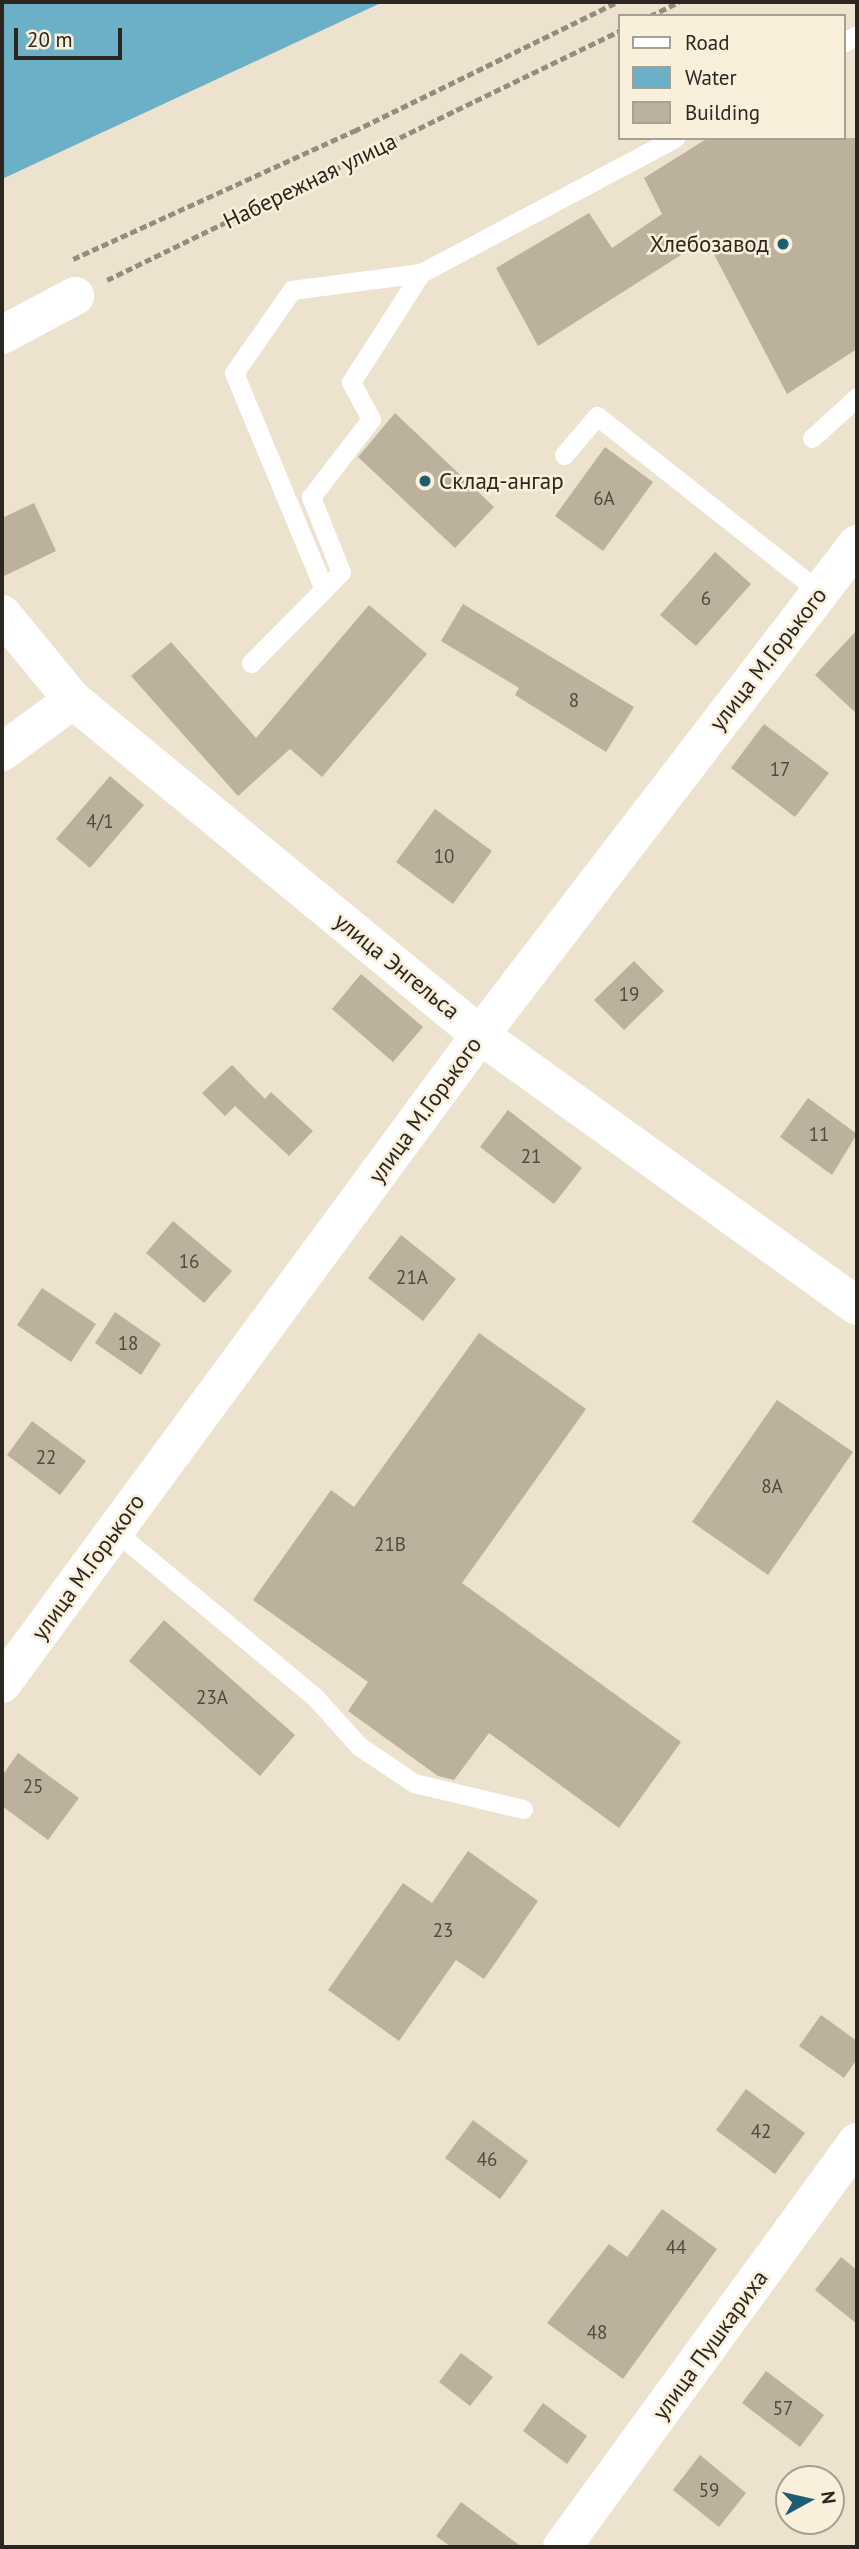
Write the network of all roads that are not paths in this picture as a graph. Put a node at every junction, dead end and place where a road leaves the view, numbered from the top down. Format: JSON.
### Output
{"nodes":[{"id":1,"x":672,"y":140,"type":"edge"},
{"id":2,"x":421,"y":273,"type":"junction"},
{"id":3,"x":72,"y":278,"type":"road end"},
{"id":4,"x":2,"y":335,"type":"edge"},
{"id":5,"x":857,"y":397,"type":"edge"},
{"id":6,"x":813,"y":438,"type":"dead end"},
{"id":7,"x":564,"y":455,"type":"dead end"},
{"id":8,"x":857,"y":544,"type":"edge"},
{"id":9,"x":324,"y":589,"type":"junction"},
{"id":10,"x":820,"y":592,"type":"junction"},
{"id":11,"x":2,"y":614,"type":"edge"},
{"id":12,"x":251,"y":663,"type":"dead end"},
{"id":13,"x":73,"y":700,"type":"junction"},
{"id":14,"x":2,"y":752,"type":"edge"},
{"id":15,"x":480,"y":1035,"type":"junction"},
{"id":16,"x":857,"y":1306,"type":"edge"},
{"id":17,"x":115,"y":1531,"type":"junction"},
{"id":18,"x":2,"y":1684,"type":"edge"},
{"id":19,"x":523,"y":1810,"type":"dead end"},
{"id":20,"x":857,"y":2142,"type":"edge"},
{"id":21,"x":562,"y":2547,"type":"edge"}],
"edges":[{"from":1,"to":2,"type":"lane"},
{"from":2,"to":9,"type":"lane"},
{"from":2,"to":9,"type":"lane"},
{"from":3,"to":4,"type":"street"},
{"from":5,"to":6,"type":"lane"},
{"from":7,"to":10,"type":"lane"},
{"from":8,"to":10,"type":"street","name":"улица М.Горького"},
{"from":9,"to":12,"type":"lane"},
{"from":10,"to":15,"type":"street","name":"улица М.Горького"},
{"from":11,"to":13,"type":"street","name":"улица Энгельса"},
{"from":13,"to":14,"type":"street"},
{"from":13,"to":15,"type":"street","name":"улица Энгельса"},
{"from":15,"to":16,"type":"street","name":"улица Энгельса"},
{"from":15,"to":17,"type":"street","name":"улица М.Горького"},
{"from":17,"to":18,"type":"street","name":"улица М.Горького"},
{"from":17,"to":19,"type":"lane"},
{"from":20,"to":21,"type":"street","name":"улица Пушкариха"}]}
